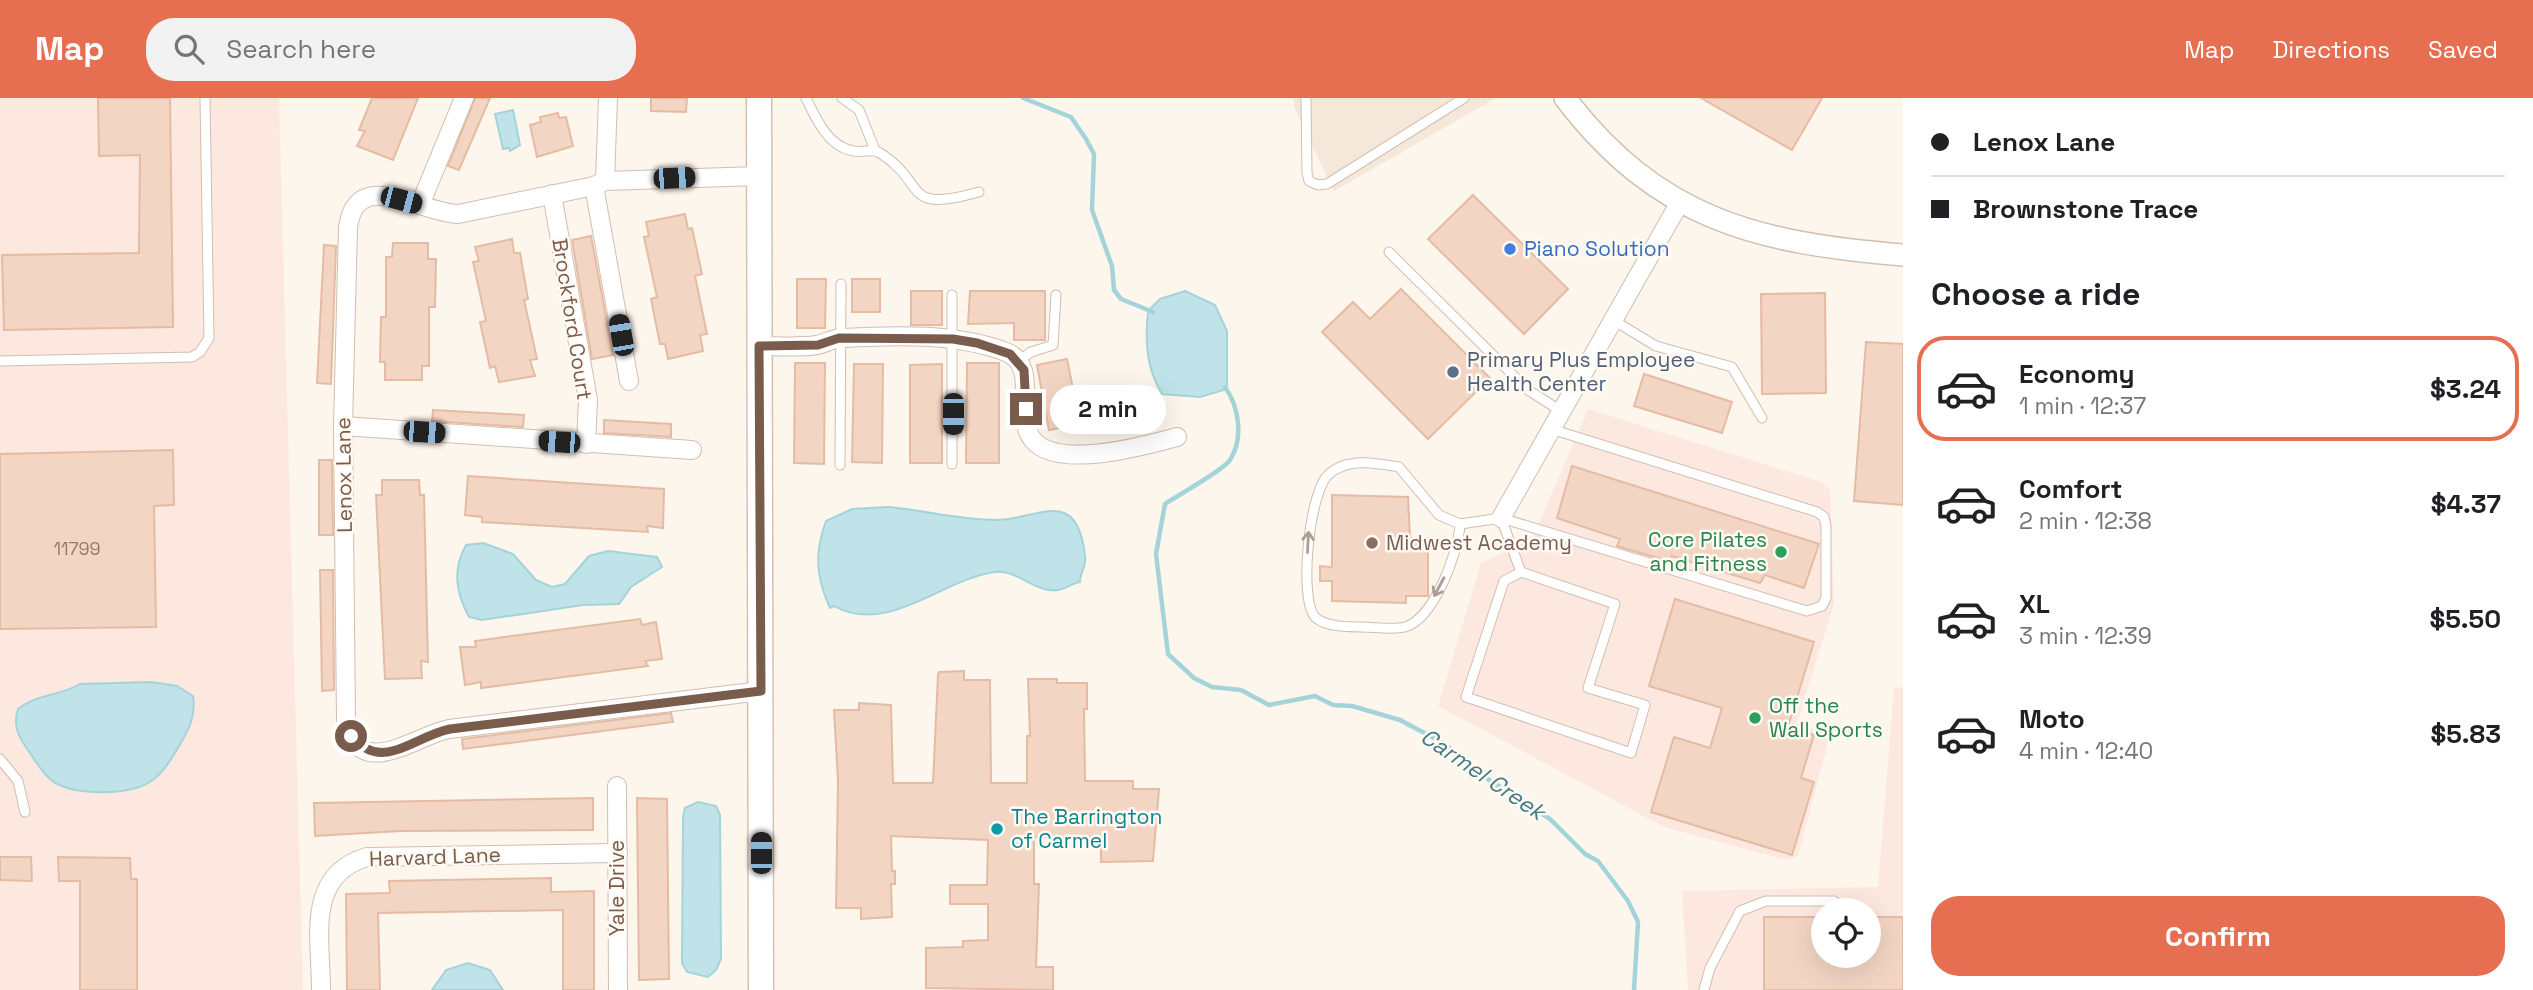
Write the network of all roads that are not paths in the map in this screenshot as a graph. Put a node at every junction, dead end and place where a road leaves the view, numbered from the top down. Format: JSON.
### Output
{"nodes":[{"id":1,"x":205,"y":98,"type":"edge"},
{"id":2,"x":464,"y":98,"type":"edge"},
{"id":3,"x":608,"y":98,"type":"edge"},
{"id":4,"x":759,"y":98,"type":"edge"},
{"id":5,"x":806,"y":98,"type":"edge"},
{"id":6,"x":842,"y":98,"type":"edge"},
{"id":7,"x":1306,"y":98,"type":"edge"},
{"id":8,"x":1464,"y":98,"type":"edge"},
{"id":9,"x":1566,"y":98,"type":"edge"},
{"id":10,"x":875,"y":150,"type":"junction"},
{"id":11,"x":758,"y":176,"type":"junction"},
{"id":12,"x":599,"y":183,"type":"junction"},
{"id":13,"x":979,"y":192,"type":"dead end"},
{"id":14,"x":552,"y":194,"type":"junction"},
{"id":15,"x":1680,"y":202,"type":"junction"},
{"id":16,"x":420,"y":205,"type":"junction"},
{"id":17,"x":1389,"y":252,"type":"dead end"},
{"id":18,"x":1903,"y":255,"type":"edge"},
{"id":19,"x":841,"y":284,"type":"dead end"},
{"id":20,"x":952,"y":295,"type":"dead end"},
{"id":21,"x":1056,"y":295,"type":"dead end"},
{"id":22,"x":1613,"y":320,"type":"junction"},
{"id":23,"x":839,"y":338,"type":"junction"},
{"id":24,"x":953,"y":339,"type":"junction"},
{"id":25,"x":759,"y":346,"type":"junction"},
{"id":26,"x":0,"y":361,"type":"edge"},
{"id":27,"x":1017,"y":362,"type":"junction"},
{"id":28,"x":629,"y":381,"type":"dead end"},
{"id":29,"x":1561,"y":411,"type":"junction"},
{"id":30,"x":1762,"y":418,"type":"dead end"},
{"id":31,"x":343,"y":426,"type":"junction"},
{"id":32,"x":1551,"y":429,"type":"junction"},
{"id":33,"x":1177,"y":437,"type":"dead end"},
{"id":34,"x":586,"y":444,"type":"junction"},
{"id":35,"x":692,"y":450,"type":"dead end"},
{"id":36,"x":953,"y":464,"type":"dead end"},
{"id":37,"x":840,"y":465,"type":"dead end"},
{"id":38,"x":1501,"y":518,"type":"junction"},
{"id":39,"x":1460,"y":524,"type":"junction"},
{"id":40,"x":1521,"y":572,"type":"junction"},
{"id":41,"x":761,"y":691,"type":"junction"},
{"id":42,"x":0,"y":759,"type":"edge"},
{"id":43,"x":617,"y":786,"type":"dead end"},
{"id":44,"x":25,"y":812,"type":"dead end"},
{"id":45,"x":618,"y":853,"type":"junction"},
{"id":46,"x":1811,"y":901,"type":"edge"},
{"id":47,"x":321,"y":990,"type":"edge"},
{"id":48,"x":618,"y":990,"type":"edge"},
{"id":49,"x":761,"y":990,"type":"edge"},
{"id":50,"x":1704,"y":990,"type":"edge"}],
"edges":[{"from":1,"to":26,"type":"lane"},
{"from":2,"to":16,"type":"street"},
{"from":3,"to":12,"type":"street","name":"Brockford Court"},
{"from":4,"to":11,"type":"main road"},
{"from":5,"to":10,"type":"lane"},
{"from":6,"to":10,"type":"lane"},
{"from":7,"to":8,"type":"lane"},
{"from":9,"to":15,"type":"street"},
{"from":10,"to":13,"type":"lane"},
{"from":11,"to":12,"type":"street","name":"Lenox Lane"},
{"from":11,"to":25,"type":"main road"},
{"from":12,"to":14,"type":"street","name":"Lenox Lane"},
{"from":12,"to":28,"type":"street","name":"Brockford Court"},
{"from":14,"to":16,"type":"street","name":"Lenox Lane"},
{"from":14,"to":34,"type":"street","name":"Brockford Court"},
{"from":15,"to":18,"type":"street"},
{"from":15,"to":22,"type":"street"},
{"from":16,"to":31,"type":"street","name":"Lenox Lane"},
{"from":17,"to":29,"type":"lane"},
{"from":19,"to":23,"type":"lane"},
{"from":20,"to":24,"type":"lane"},
{"from":21,"to":27,"type":"lane"},
{"from":22,"to":29,"type":"street"},
{"from":22,"to":30,"type":"lane"},
{"from":23,"to":24,"type":"street"},
{"from":23,"to":25,"type":"street"},
{"from":23,"to":37,"type":"lane"},
{"from":24,"to":27,"type":"street"},
{"from":24,"to":36,"type":"lane"},
{"from":25,"to":41,"type":"main road"},
{"from":27,"to":33,"type":"street"},
{"from":29,"to":32,"type":"street"},
{"from":31,"to":34,"type":"street"},
{"from":31,"to":41,"type":"street","name":"Lenox Lane"},
{"from":32,"to":38,"type":"street"},
{"from":32,"to":38,"type":"lane"},
{"from":34,"to":35,"type":"street"},
{"from":38,"to":39,"type":"lane"},
{"from":38,"to":40,"type":"lane"},
{"from":39,"to":39,"type":"lane","one_way":true},
{"from":40,"to":40,"type":"lane"},
{"from":41,"to":49,"type":"main road"},
{"from":42,"to":44,"type":"lane"},
{"from":43,"to":45,"type":"street","name":"Yale Drive"},
{"from":45,"to":47,"type":"street","name":"Harvard Lane"},
{"from":45,"to":48,"type":"street","name":"Yale Drive"},
{"from":46,"to":50,"type":"lane"}]}
